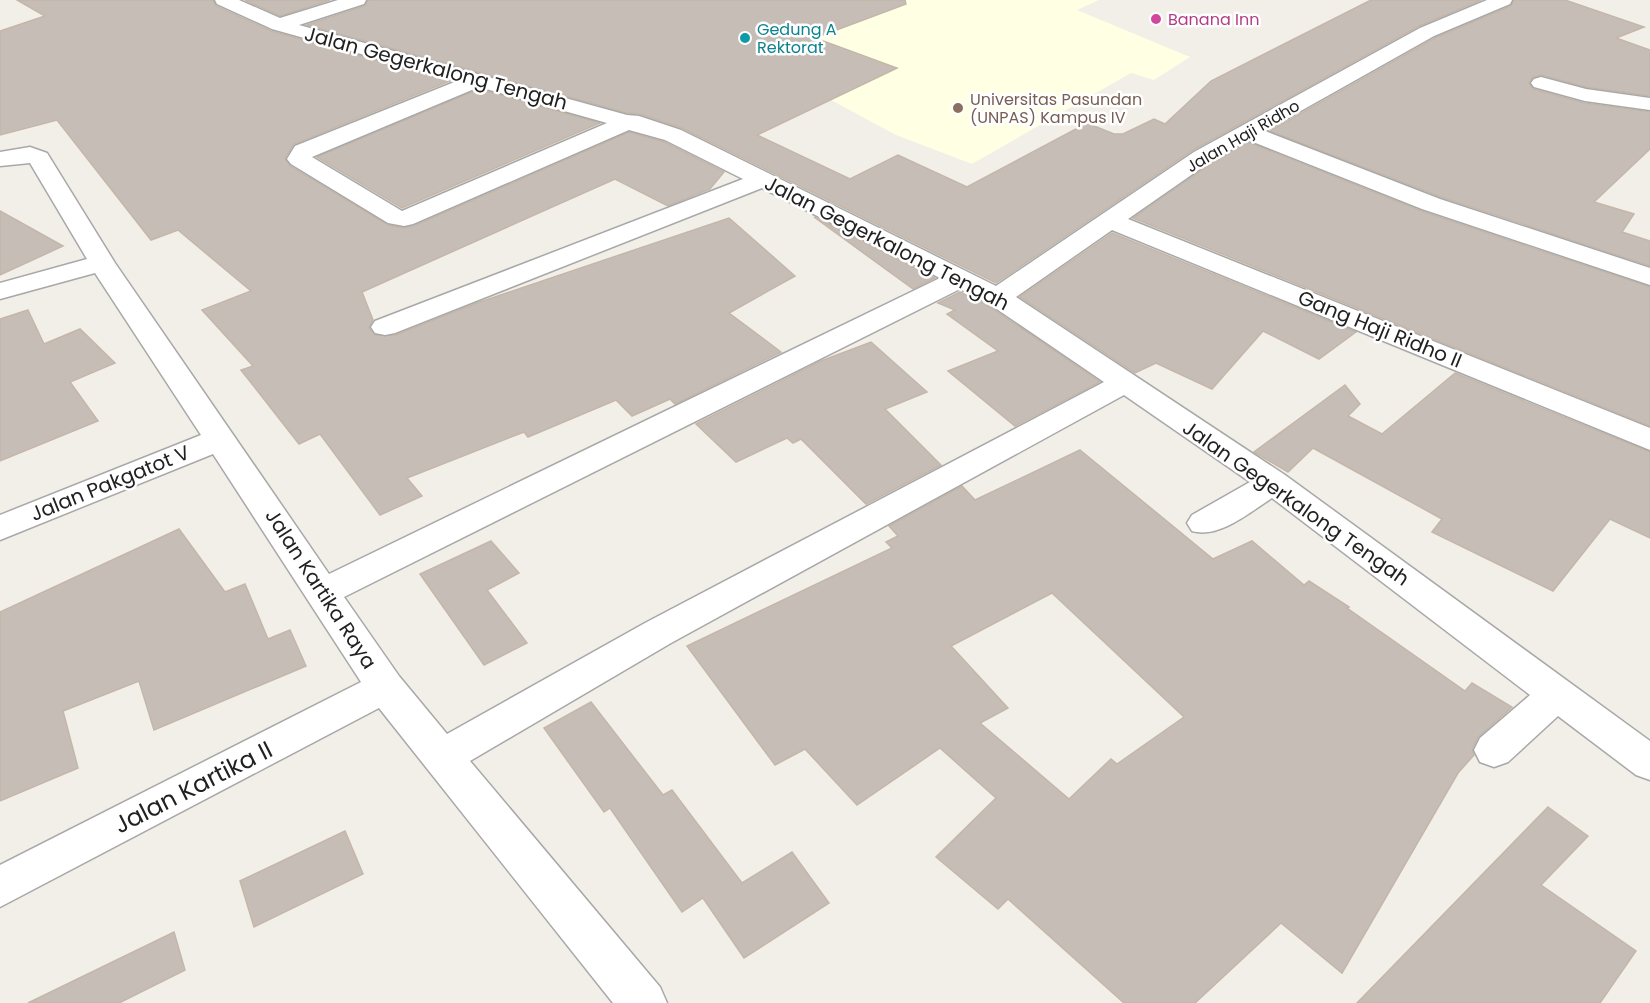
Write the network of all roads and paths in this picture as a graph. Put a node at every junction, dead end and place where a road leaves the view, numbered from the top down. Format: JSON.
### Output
{"nodes":[{"id":1,"x":225,"y":0,"type":"edge"},
{"id":2,"x":357,"y":0,"type":"edge"},
{"id":3,"x":1503,"y":0,"type":"edge"},
{"id":4,"x":279,"y":24,"type":"junction"},
{"id":5,"x":478,"y":80,"type":"junction"},
{"id":6,"x":1542,"y":83,"type":"dead end"},
{"id":7,"x":1650,"y":104,"type":"edge"},
{"id":8,"x":631,"y":121,"type":"junction"},
{"id":9,"x":1247,"y":132,"type":"junction"},
{"id":10,"x":15,"y":156,"type":"edge"},
{"id":11,"x":762,"y":180,"type":"junction"},
{"id":12,"x":1108,"y":220,"type":"junction"},
{"id":13,"x":102,"y":263,"type":"junction"},
{"id":14,"x":1650,"y":277,"type":"edge"},
{"id":15,"x":959,"y":279,"type":"junction"},
{"id":16,"x":0,"y":291,"type":"edge"},
{"id":17,"x":998,"y":297,"type":"junction"},
{"id":18,"x":385,"y":327,"type":"dead end"},
{"id":19,"x":1124,"y":383,"type":"junction"},
{"id":20,"x":221,"y":439,"type":"junction"},
{"id":21,"x":1650,"y":440,"type":"edge"},
{"id":22,"x":1274,"y":483,"type":"junction"},
{"id":23,"x":1204,"y":523,"type":"dead end"},
{"id":24,"x":0,"y":528,"type":"edge"},
{"id":25,"x":324,"y":592,"type":"junction"},
{"id":26,"x":385,"y":687,"type":"junction"},
{"id":27,"x":1557,"y":694,"type":"junction"},
{"id":28,"x":1494,"y":750,"type":"dead end"},
{"id":29,"x":443,"y":756,"type":"junction"},
{"id":30,"x":1650,"y":763,"type":"edge"},
{"id":31,"x":0,"y":887,"type":"edge"},
{"id":32,"x":644,"y":1003,"type":"edge"}],
"edges":[{"from":1,"to":4,"type":"street","name":"Jalan Gegerkalong Tengah"},
{"from":2,"to":4,"type":"street"},
{"from":3,"to":9,"type":"street","name":"Jalan Haji Ridho"},
{"from":4,"to":5,"type":"street","name":"Jalan Gegerkalong Tengah"},
{"from":5,"to":8,"type":"street","name":"Jalan Gegerkalong Tengah"},
{"from":5,"to":8,"type":"street"},
{"from":6,"to":7,"type":"street"},
{"from":8,"to":11,"type":"street","name":"Jalan Gegerkalong Tengah"},
{"from":9,"to":12,"type":"street","name":"Jalan Haji Ridho"},
{"from":9,"to":14,"type":"street"},
{"from":10,"to":13,"type":"street","name":"Jalan Kartika Raya"},
{"from":11,"to":15,"type":"street","name":"Jalan Gegerkalong Tengah"},
{"from":11,"to":18,"type":"street"},
{"from":12,"to":17,"type":"street","name":"Jalan Haji Ridho"},
{"from":12,"to":21,"type":"street","name":"Gang Haji Ridho II"},
{"from":13,"to":16,"type":"street"},
{"from":13,"to":20,"type":"street","name":"Jalan Kartika Raya"},
{"from":15,"to":17,"type":"street","name":"Jalan Gegerkalong Tengah"},
{"from":15,"to":25,"type":"street"},
{"from":17,"to":19,"type":"street","name":"Jalan Gegerkalong Tengah"},
{"from":19,"to":22,"type":"street","name":"Jalan Gegerkalong Tengah"},
{"from":19,"to":29,"type":"street"},
{"from":20,"to":24,"type":"street","name":"Jalan Pakgatot V"},
{"from":20,"to":25,"type":"street","name":"Jalan Kartika Raya"},
{"from":22,"to":23,"type":"street"},
{"from":22,"to":27,"type":"street","name":"Jalan Gegerkalong Tengah"},
{"from":25,"to":26,"type":"street","name":"Jalan Kartika Raya"},
{"from":26,"to":29,"type":"street","name":"Jalan Kartika Raya"},
{"from":26,"to":31,"type":"street","name":"Jalan Kartika II"},
{"from":27,"to":28,"type":"street"},
{"from":27,"to":30,"type":"street","name":"Jalan Gegerkalong Tengah"},
{"from":29,"to":32,"type":"street","name":"Jalan Kartika Raya"}]}
